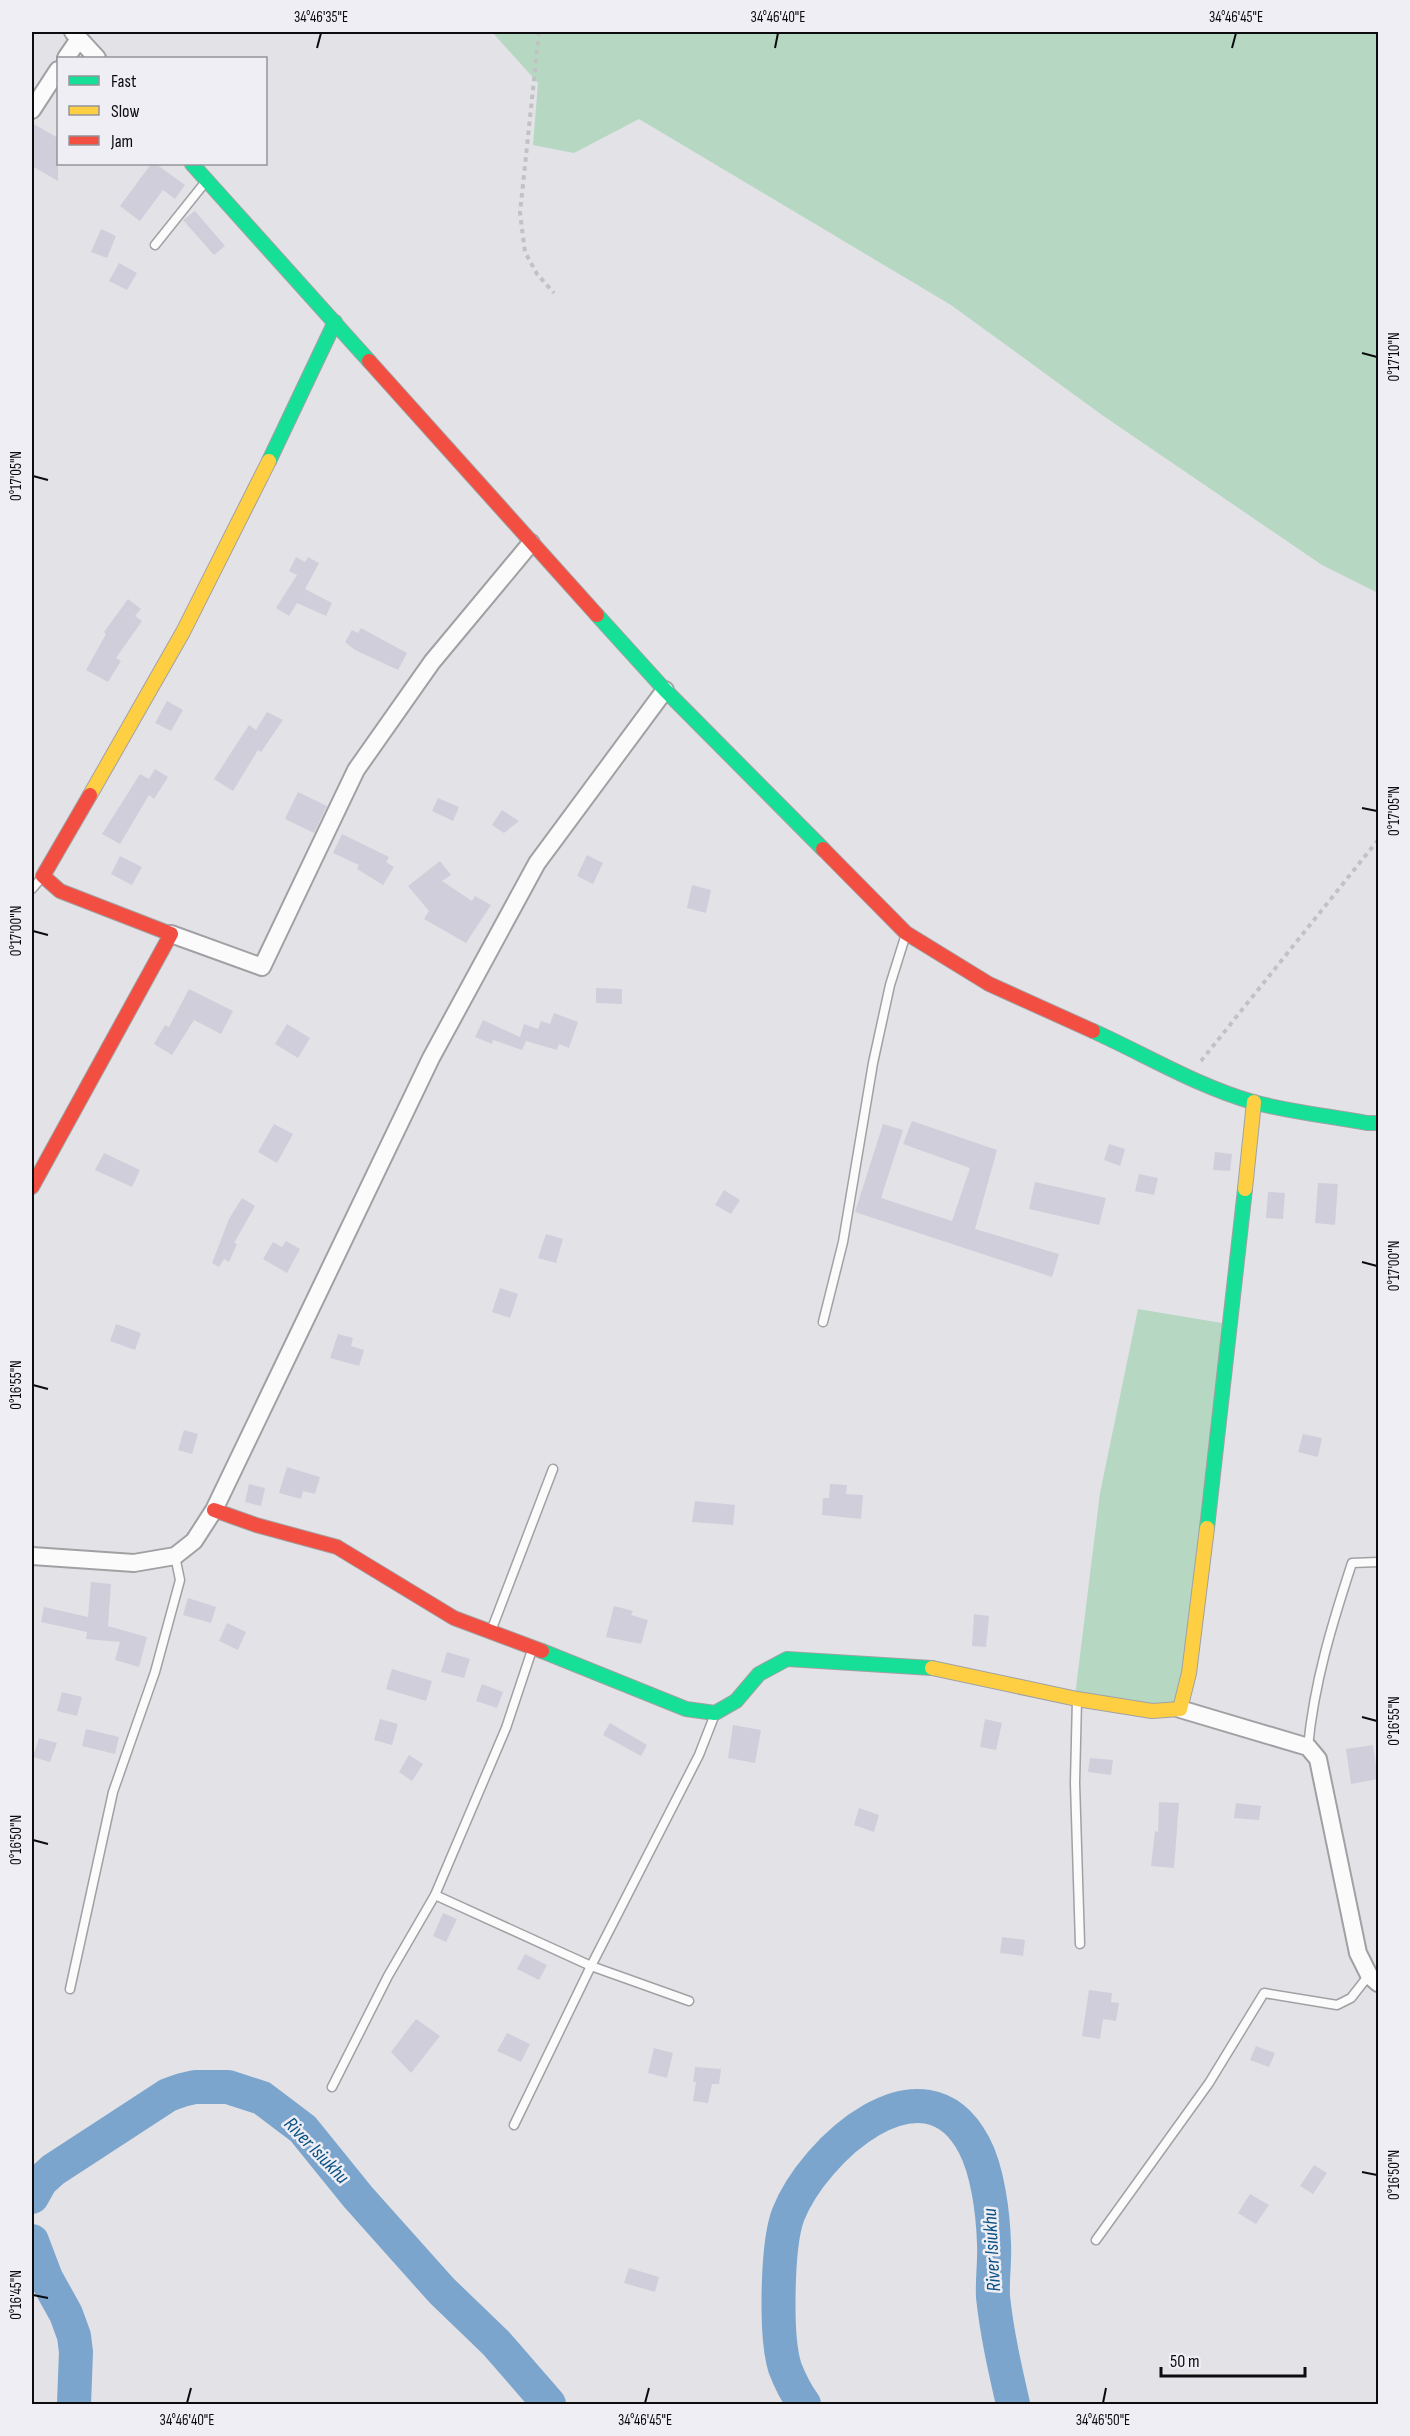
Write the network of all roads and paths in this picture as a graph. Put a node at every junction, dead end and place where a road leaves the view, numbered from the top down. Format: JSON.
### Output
{"nodes":[{"id":1,"x":539,"y":32,"type":"edge"},
{"id":2,"x":76,"y":35,"type":"edge"},
{"id":3,"x":66,"y":57,"type":"edge"},
{"id":4,"x":96,"y":57,"type":"edge"},
{"id":5,"x":57,"y":72,"type":"edge"},
{"id":6,"x":32,"y":110,"type":"edge"},
{"id":7,"x":193,"y":165,"type":"edge"},
{"id":8,"x":207,"y":180,"type":"junction"},
{"id":9,"x":155,"y":245,"type":"dead end"},
{"id":10,"x":554,"y":293,"type":"dead end"},
{"id":11,"x":335,"y":322,"type":"junction"},
{"id":12,"x":531,"y":543,"type":"junction"},
{"id":13,"x":665,"y":690,"type":"junction"},
{"id":14,"x":1378,"y":840,"type":"edge"},
{"id":15,"x":43,"y":876,"type":"junction"},
{"id":16,"x":32,"y":889,"type":"edge"},
{"id":17,"x":906,"y":933,"type":"junction"},
{"id":18,"x":171,"y":934,"type":"junction"},
{"id":19,"x":1187,"y":1078,"type":"junction"},
{"id":20,"x":1254,"y":1102,"type":"junction"},
{"id":21,"x":1378,"y":1123,"type":"edge"},
{"id":22,"x":32,"y":1187,"type":"edge"},
{"id":23,"x":823,"y":1322,"type":"dead end"},
{"id":24,"x":554,"y":1469,"type":"dead end"},
{"id":25,"x":214,"y":1510,"type":"junction"},
{"id":26,"x":32,"y":1556,"type":"edge"},
{"id":27,"x":175,"y":1556,"type":"junction"},
{"id":28,"x":1378,"y":1562,"type":"edge"},
{"id":29,"x":491,"y":1631,"type":"junction"},
{"id":30,"x":534,"y":1647,"type":"junction"},
{"id":31,"x":1077,"y":1699,"type":"junction"},
{"id":32,"x":1180,"y":1709,"type":"junction"},
{"id":33,"x":715,"y":1713,"type":"junction"},
{"id":34,"x":1308,"y":1747,"type":"junction"},
{"id":35,"x":435,"y":1895,"type":"junction"},
{"id":36,"x":1080,"y":1944,"type":"dead end"},
{"id":37,"x":591,"y":1966,"type":"junction"},
{"id":38,"x":1374,"y":1979,"type":"edge"},
{"id":39,"x":70,"y":1989,"type":"dead end"},
{"id":40,"x":689,"y":2001,"type":"dead end"},
{"id":41,"x":332,"y":2087,"type":"dead end"},
{"id":42,"x":514,"y":2125,"type":"dead end"},
{"id":43,"x":1096,"y":2240,"type":"dead end"}],
"edges":[{"from":1,"to":10,"type":"path"},
{"from":2,"to":3,"type":"street"},
{"from":2,"to":4,"type":"street"},
{"from":5,"to":6,"type":"street"},
{"from":7,"to":8,"type":"street"},
{"from":8,"to":9,"type":"lane"},
{"from":8,"to":11,"type":"street"},
{"from":11,"to":12,"type":"street"},
{"from":11,"to":15,"type":"street"},
{"from":12,"to":13,"type":"street"},
{"from":12,"to":18,"type":"street"},
{"from":13,"to":17,"type":"street"},
{"from":13,"to":25,"type":"street"},
{"from":14,"to":19,"type":"path"},
{"from":15,"to":16,"type":"lane"},
{"from":15,"to":18,"type":"street"},
{"from":17,"to":19,"type":"street"},
{"from":17,"to":23,"type":"lane"},
{"from":18,"to":22,"type":"street"},
{"from":19,"to":20,"type":"street"},
{"from":20,"to":21,"type":"street"},
{"from":20,"to":32,"type":"street"},
{"from":24,"to":29,"type":"lane"},
{"from":25,"to":27,"type":"street"},
{"from":25,"to":29,"type":"street"},
{"from":26,"to":27,"type":"street"},
{"from":27,"to":39,"type":"lane"},
{"from":28,"to":34,"type":"lane"},
{"from":29,"to":30,"type":"street"},
{"from":30,"to":33,"type":"street"},
{"from":30,"to":35,"type":"lane"},
{"from":31,"to":32,"type":"street"},
{"from":31,"to":33,"type":"street"},
{"from":31,"to":36,"type":"lane"},
{"from":32,"to":34,"type":"street"},
{"from":33,"to":37,"type":"lane"},
{"from":34,"to":38,"type":"street"},
{"from":35,"to":37,"type":"lane"},
{"from":35,"to":41,"type":"lane"},
{"from":37,"to":40,"type":"lane"},
{"from":37,"to":42,"type":"lane"},
{"from":38,"to":43,"type":"lane"}]}
